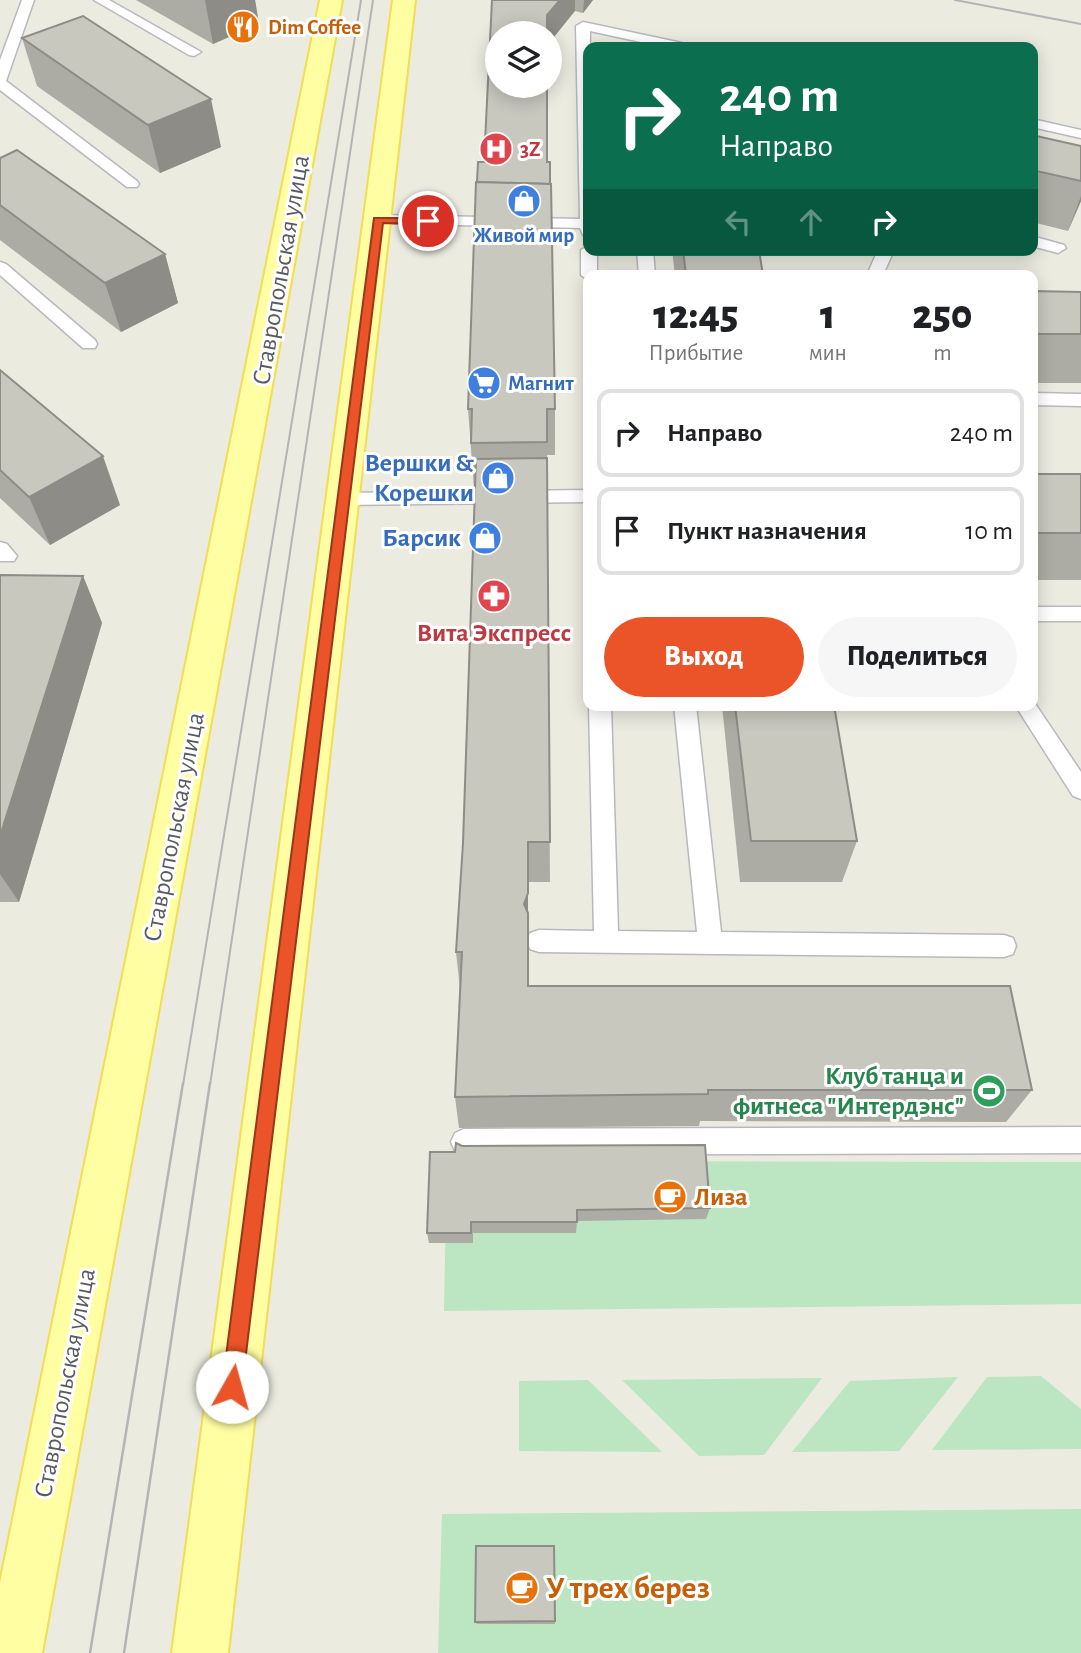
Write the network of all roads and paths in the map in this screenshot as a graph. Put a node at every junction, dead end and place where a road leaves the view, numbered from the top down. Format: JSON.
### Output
{"nodes":[{"id":1,"x":100,"y":0,"type":"edge"},
{"id":2,"x":331,"y":0,"type":"edge"},
{"id":3,"x":404,"y":0,"type":"edge"},
{"id":4,"x":20,"y":7,"type":"edge"},
{"id":5,"x":583,"y":42,"type":"edge"},
{"id":6,"x":658,"y":42,"type":"edge"},
{"id":7,"x":194,"y":52,"type":"dead end"},
{"id":8,"x":0,"y":81,"type":"edge"},
{"id":9,"x":1038,"y":124,"type":"edge"},
{"id":10,"x":1081,"y":134,"type":"edge"},
{"id":11,"x":132,"y":184,"type":"dead end"},
{"id":12,"x":378,"y":220,"type":"junction"},
{"id":13,"x":583,"y":224,"type":"edge"},
{"id":14,"x":1038,"y":243,"type":"edge"},
{"id":15,"x":1058,"y":248,"type":"dead end"},
{"id":16,"x":0,"y":267,"type":"edge"},
{"id":17,"x":89,"y":344,"type":"dead end"},
{"id":18,"x":1038,"y":399,"type":"edge"},
{"id":19,"x":1081,"y":400,"type":"edge"},
{"id":20,"x":583,"y":496,"type":"edge"},
{"id":21,"x":342,"y":499,"type":"junction"},
{"id":22,"x":1038,"y":614,"type":"edge"},
{"id":23,"x":1081,"y":614,"type":"edge"},
{"id":24,"x":600,"y":711,"type":"edge"},
{"id":25,"x":686,"y":711,"type":"edge"},
{"id":26,"x":1030,"y":711,"type":"edge"},
{"id":27,"x":1081,"y":790,"type":"edge"},
{"id":28,"x":539,"y":941,"type":"dead end"},
{"id":29,"x":606,"y":941,"type":"junction"},
{"id":30,"x":710,"y":941,"type":"junction"},
{"id":31,"x":1004,"y":946,"type":"dead end"},
{"id":32,"x":1081,"y":1140,"type":"edge"},
{"id":33,"x":464,"y":1142,"type":"edge"},
{"id":34,"x":13,"y":1653,"type":"edge"},
{"id":35,"x":200,"y":1653,"type":"edge"}],
"edges":[{"from":1,"to":7,"type":"lane"},
{"from":2,"to":34,"type":"main road","name":"Ставропольская улица"},
{"from":3,"to":12,"type":"main road"},
{"from":4,"to":8,"type":"lane"},
{"from":5,"to":6,"type":"lane"},
{"from":8,"to":11,"type":"lane"},
{"from":9,"to":10,"type":"lane"},
{"from":12,"to":13,"type":"lane"},
{"from":12,"to":21,"type":"main road"},
{"from":14,"to":15,"type":"lane"},
{"from":16,"to":17,"type":"lane"},
{"from":18,"to":19,"type":"lane"},
{"from":20,"to":21,"type":"lane"},
{"from":21,"to":35,"type":"main road"},
{"from":22,"to":23,"type":"lane"},
{"from":24,"to":29,"type":"lane"},
{"from":25,"to":30,"type":"lane"},
{"from":26,"to":27,"type":"lane"},
{"from":28,"to":29,"type":"lane"},
{"from":29,"to":30,"type":"lane"},
{"from":30,"to":31,"type":"lane"},
{"from":32,"to":33,"type":"lane"}]}
